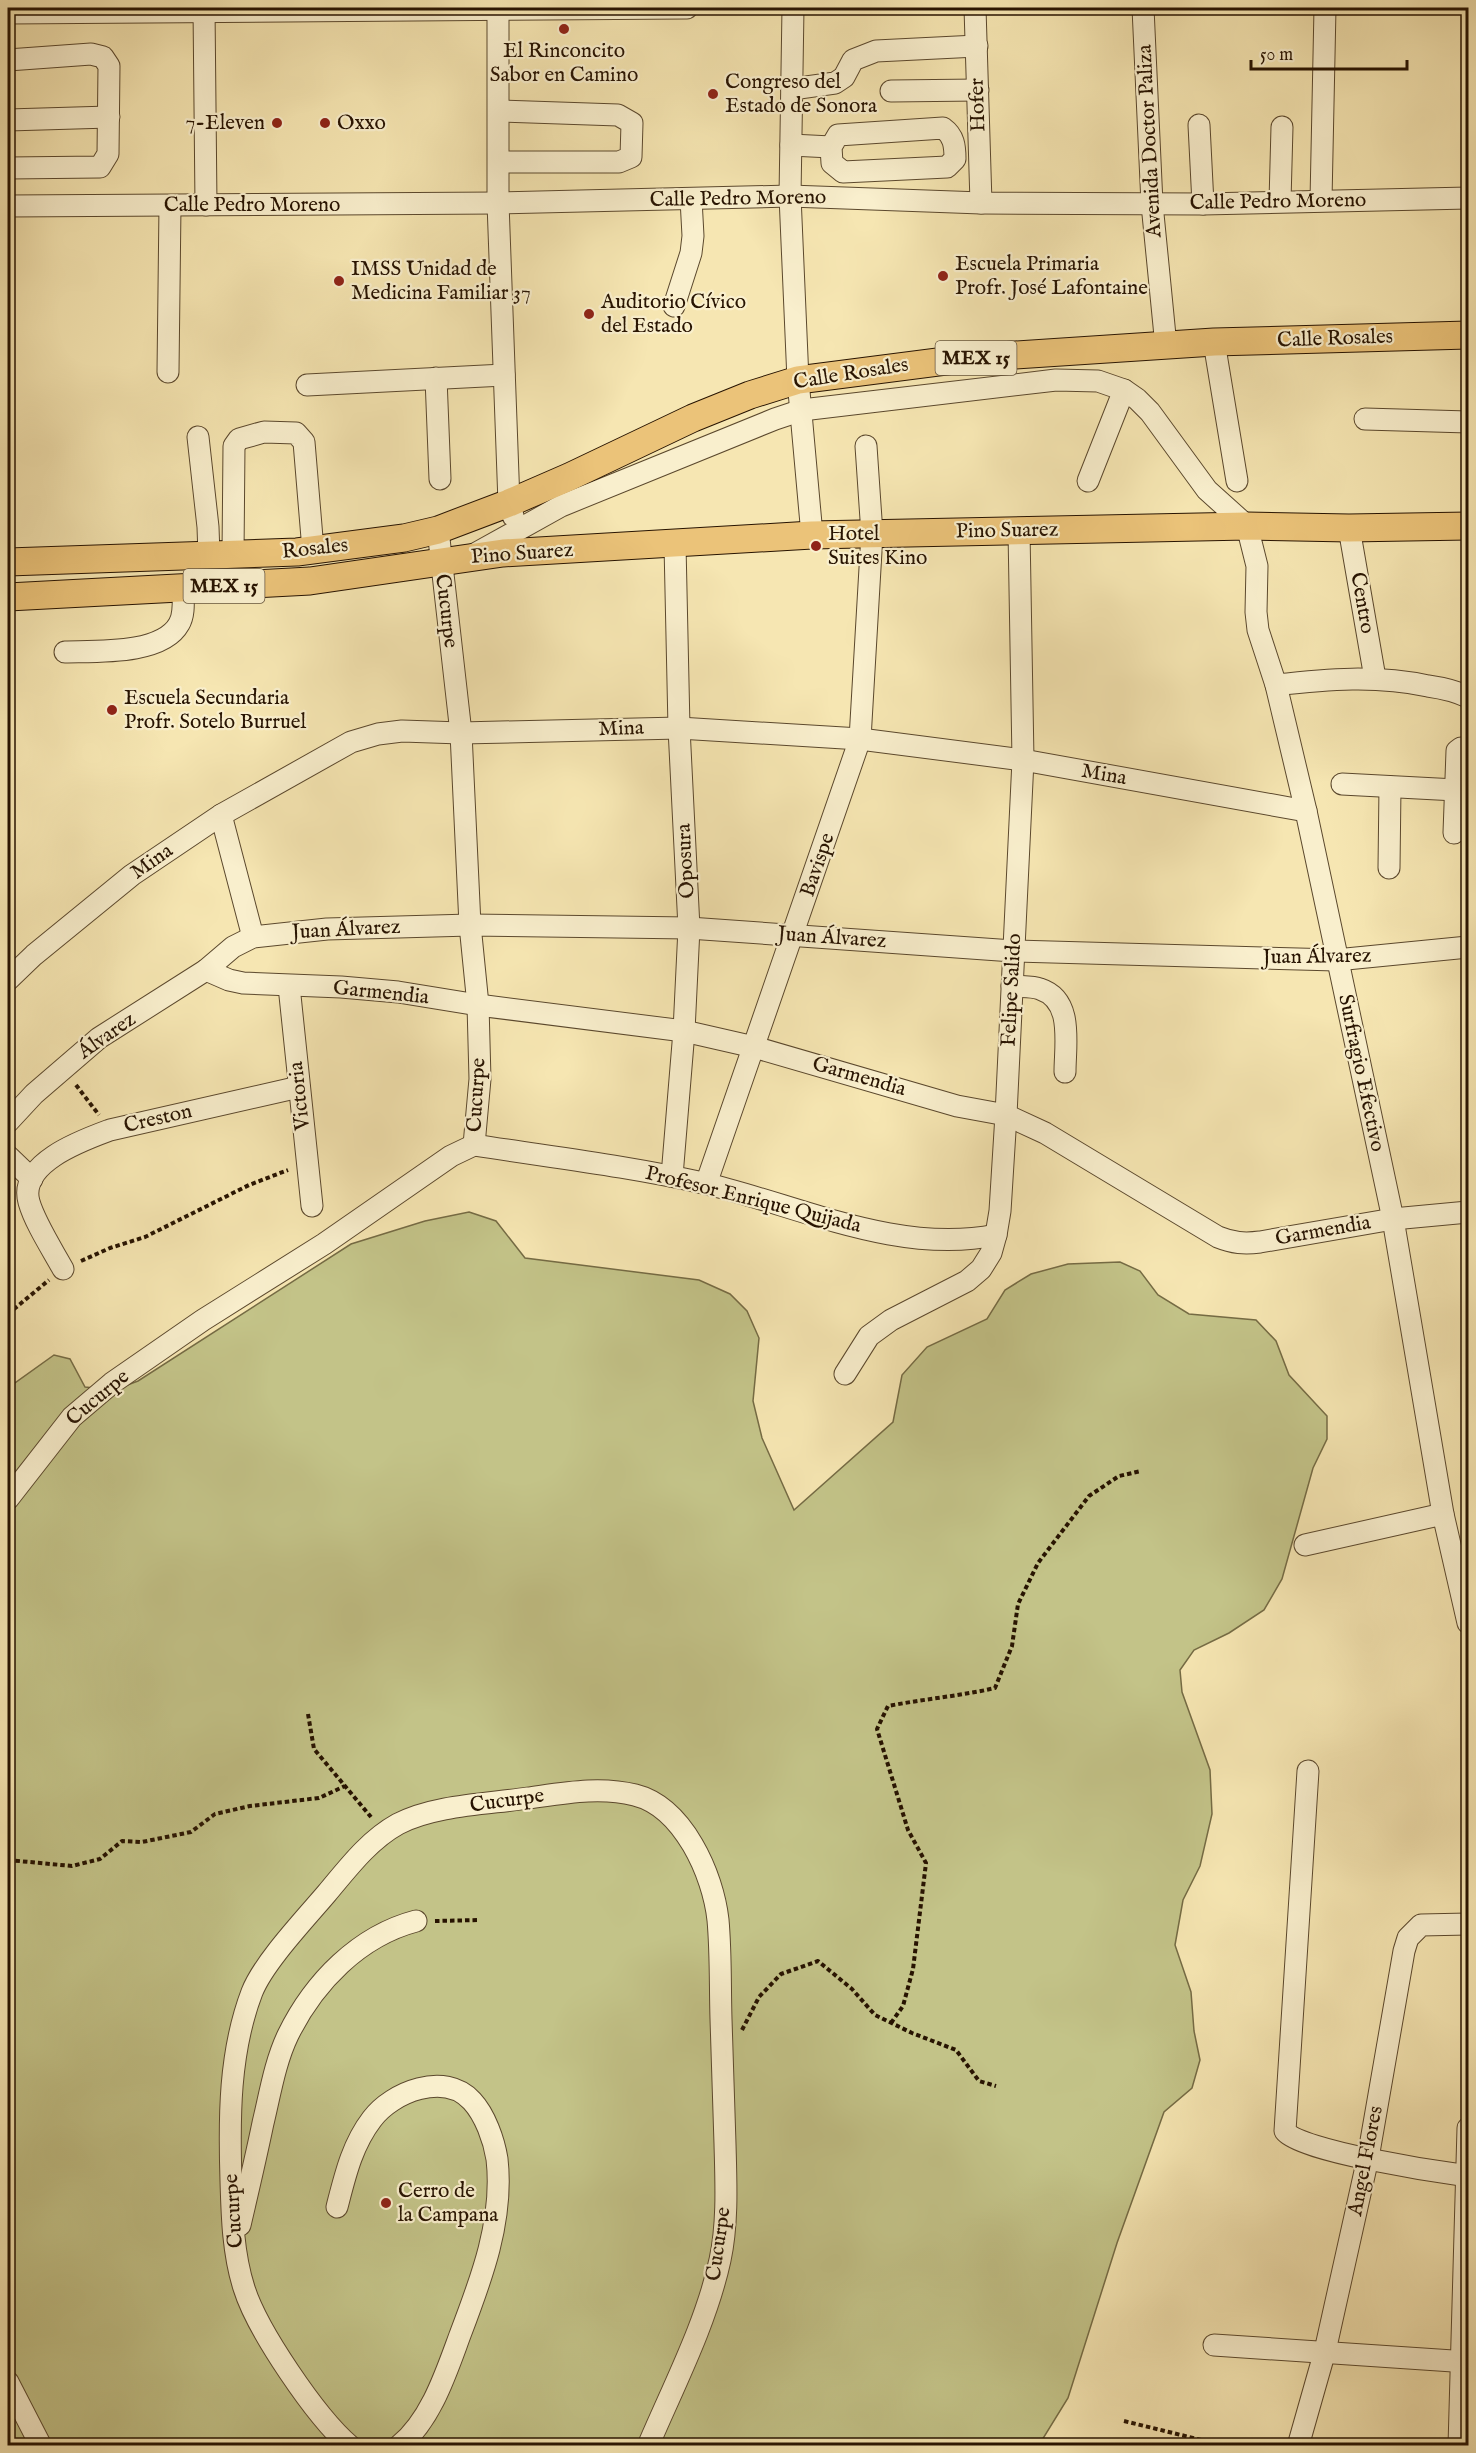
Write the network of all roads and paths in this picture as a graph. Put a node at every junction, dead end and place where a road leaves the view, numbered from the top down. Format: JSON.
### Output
{"nodes":[{"id":1,"x":498,"y":8,"type":"edge"},
{"id":2,"x":687,"y":8,"type":"edge"},
{"id":3,"x":794,"y":8,"type":"edge"},
{"id":4,"x":975,"y":8,"type":"edge"},
{"id":5,"x":1143,"y":8,"type":"edge"},
{"id":6,"x":1325,"y":8,"type":"edge"},
{"id":7,"x":287,"y":9,"type":"edge"},
{"id":8,"x":370,"y":9,"type":"edge"},
{"id":9,"x":204,"y":10,"type":"edge"},
{"id":10,"x":8,"y":13,"type":"edge"},
{"id":11,"x":976,"y":46,"type":"junction"},
{"id":12,"x":8,"y":60,"type":"edge"},
{"id":13,"x":792,"y":89,"type":"junction"},
{"id":14,"x":978,"y":90,"type":"junction"},
{"id":15,"x":891,"y":91,"type":"dead end"},
{"id":16,"x":500,"y":111,"type":"junction"},
{"id":17,"x":109,"y":117,"type":"junction"},
{"id":18,"x":8,"y":120,"type":"edge"},
{"id":19,"x":1199,"y":125,"type":"dead end"},
{"id":20,"x":1282,"y":127,"type":"dead end"},
{"id":21,"x":791,"y":145,"type":"junction"},
{"id":22,"x":831,"y":147,"type":"junction"},
{"id":23,"x":499,"y":162,"type":"junction"},
{"id":24,"x":8,"y":168,"type":"edge"},
{"id":25,"x":790,"y":196,"type":"junction"},
{"id":26,"x":1468,"y":198,"type":"edge"},
{"id":27,"x":691,"y":199,"type":"junction"},
{"id":28,"x":1321,"y":200,"type":"junction"},
{"id":29,"x":1280,"y":201,"type":"junction"},
{"id":30,"x":498,"y":203,"type":"junction"},
{"id":31,"x":981,"y":203,"type":"junction"},
{"id":32,"x":1152,"y":204,"type":"junction"},
{"id":33,"x":1203,"y":204,"type":"junction"},
{"id":34,"x":206,"y":205,"type":"junction"},
{"id":35,"x":8,"y":206,"type":"edge"},
{"id":36,"x":170,"y":206,"type":"junction"},
{"id":37,"x":674,"y":306,"type":"dead end"},
{"id":38,"x":1468,"y":335,"type":"edge"},
{"id":39,"x":1214,"y":342,"type":"junction"},
{"id":40,"x":1166,"y":346,"type":"junction"},
{"id":41,"x":168,"y":372,"type":"dead end"},
{"id":42,"x":504,"y":375,"type":"junction"},
{"id":43,"x":436,"y":378,"type":"junction"},
{"id":44,"x":798,"y":380,"type":"junction"},
{"id":45,"x":307,"y":385,"type":"dead end"},
{"id":46,"x":1124,"y":390,"type":"junction"},
{"id":47,"x":802,"y":410,"type":"junction"},
{"id":48,"x":1365,"y":419,"type":"dead end"},
{"id":49,"x":1468,"y":422,"type":"edge"},
{"id":50,"x":198,"y":437,"type":"dead end"},
{"id":51,"x":866,"y":446,"type":"dead end"},
{"id":52,"x":440,"y":479,"type":"dead end"},
{"id":53,"x":1089,"y":481,"type":"dead end"},
{"id":54,"x":1238,"y":481,"type":"dead end"},
{"id":55,"x":509,"y":502,"type":"junction"},
{"id":56,"x":1247,"y":526,"type":"junction"},
{"id":57,"x":1468,"y":526,"type":"edge"},
{"id":58,"x":1349,"y":528,"type":"junction"},
{"id":59,"x":438,"y":530,"type":"junction"},
{"id":60,"x":1018,"y":531,"type":"junction"},
{"id":61,"x":872,"y":534,"type":"junction"},
{"id":62,"x":812,"y":535,"type":"junction"},
{"id":63,"x":523,"y":541,"type":"junction"},
{"id":64,"x":675,"y":545,"type":"junction"},
{"id":65,"x":313,"y":550,"type":"junction"},
{"id":66,"x":221,"y":555,"type":"junction"},
{"id":67,"x":8,"y":562,"type":"edge"},
{"id":68,"x":440,"y":562,"type":"junction"},
{"id":69,"x":183,"y":588,"type":"junction"},
{"id":70,"x":8,"y":597,"type":"edge"},
{"id":71,"x":65,"y":652,"type":"dead end"},
{"id":72,"x":1375,"y":678,"type":"junction"},
{"id":73,"x":1275,"y":685,"type":"junction"},
{"id":74,"x":1468,"y":697,"type":"edge"},
{"id":75,"x":679,"y":728,"type":"junction"},
{"id":76,"x":461,"y":734,"type":"junction"},
{"id":77,"x":860,"y":739,"type":"junction"},
{"id":78,"x":1468,"y":749,"type":"edge"},
{"id":79,"x":1023,"y":760,"type":"junction"},
{"id":80,"x":1342,"y":784,"type":"dead end"},
{"id":81,"x":1390,"y":787,"type":"junction"},
{"id":82,"x":1456,"y":790,"type":"junction"},
{"id":83,"x":1306,"y":811,"type":"junction"},
{"id":84,"x":221,"y":815,"type":"junction"},
{"id":85,"x":1454,"y":833,"type":"dead end"},
{"id":86,"x":1389,"y":868,"type":"dead end"},
{"id":87,"x":470,"y":925,"type":"junction"},
{"id":88,"x":689,"y":928,"type":"junction"},
{"id":89,"x":794,"y":935,"type":"junction"},
{"id":90,"x":253,"y":937,"type":"junction"},
{"id":91,"x":1468,"y":947,"type":"edge"},
{"id":92,"x":1013,"y":951,"type":"junction"},
{"id":93,"x":1336,"y":960,"type":"junction"},
{"id":94,"x":212,"y":973,"type":"junction"},
{"id":95,"x":8,"y":981,"type":"edge"},
{"id":96,"x":289,"y":986,"type":"junction"},
{"id":97,"x":1012,"y":986,"type":"junction"},
{"id":98,"x":478,"y":1005,"type":"junction"},
{"id":99,"x":684,"y":1031,"type":"junction"},
{"id":100,"x":754,"y":1047,"type":"junction"},
{"id":101,"x":63,"y":1068,"type":"junction"},
{"id":102,"x":1065,"y":1072,"type":"dead end"},
{"id":103,"x":299,"y":1087,"type":"junction"},
{"id":104,"x":1006,"y":1115,"type":"junction"},
{"id":105,"x":8,"y":1122,"type":"edge"},
{"id":106,"x":110,"y":1130,"type":"junction"},
{"id":107,"x":474,"y":1145,"type":"junction"},
{"id":108,"x":8,"y":1156,"type":"edge"},
{"id":109,"x":309,"y":1163,"type":"junction"},
{"id":110,"x":672,"y":1176,"type":"junction"},
{"id":111,"x":32,"y":1179,"type":"junction"},
{"id":112,"x":706,"y":1184,"type":"junction"},
{"id":113,"x":312,"y":1206,"type":"dead end"},
{"id":114,"x":1468,"y":1212,"type":"edge"},
{"id":115,"x":1393,"y":1219,"type":"junction"},
{"id":116,"x":996,"y":1234,"type":"junction"},
{"id":117,"x":63,"y":1269,"type":"junction"},
{"id":118,"x":8,"y":1314,"type":"edge"},
{"id":119,"x":845,"y":1374,"type":"dead end"},
{"id":120,"x":1141,"y":1471,"type":"dead end"},
{"id":121,"x":8,"y":1499,"type":"edge"},
{"id":122,"x":1443,"y":1514,"type":"junction"},
{"id":123,"x":1305,"y":1545,"type":"dead end"},
{"id":124,"x":1468,"y":1623,"type":"edge"},
{"id":125,"x":308,"y":1714,"type":"dead end"},
{"id":126,"x":1308,"y":1771,"type":"dead end"},
{"id":127,"x":345,"y":1786,"type":"junction"},
{"id":128,"x":385,"y":1833,"type":"junction"},
{"id":129,"x":8,"y":1860,"type":"edge"},
{"id":130,"x":479,"y":1920,"type":"dead end"},
{"id":131,"x":416,"y":1921,"type":"joint"},
{"id":132,"x":1468,"y":1924,"type":"edge"},
{"id":133,"x":891,"y":2023,"type":"junction"},
{"id":134,"x":722,"y":2058,"type":"junction"},
{"id":135,"x":996,"y":2086,"type":"dead end"},
{"id":136,"x":1468,"y":2128,"type":"edge"},
{"id":137,"x":1368,"y":2158,"type":"junction"},
{"id":138,"x":1468,"y":2176,"type":"edge"},
{"id":139,"x":337,"y":2207,"type":"dead end"},
{"id":140,"x":235,"y":2246,"type":"junction"},
{"id":141,"x":1214,"y":2345,"type":"dead end"},
{"id":142,"x":1324,"y":2351,"type":"junction"},
{"id":143,"x":1466,"y":2362,"type":"edge"},
{"id":144,"x":8,"y":2382,"type":"edge"},
{"id":145,"x":1124,"y":2421,"type":"dead end"},
{"id":146,"x":41,"y":2445,"type":"edge"},
{"id":147,"x":350,"y":2445,"type":"edge"},
{"id":148,"x":399,"y":2445,"type":"edge"},
{"id":149,"x":648,"y":2445,"type":"edge"},
{"id":150,"x":1226,"y":2445,"type":"edge"},
{"id":151,"x":1298,"y":2445,"type":"edge"},
{"id":152,"x":1460,"y":2445,"type":"edge"}],
"edges":[{"from":1,"to":2,"type":"street"},
{"from":1,"to":8,"type":"street"},
{"from":1,"to":16,"type":"street"},
{"from":3,"to":13,"type":"street"},
{"from":4,"to":11,"type":"street","name":"Hofer"},
{"from":5,"to":32,"type":"street","name":"Avenida Doctor Paliza"},
{"from":6,"to":28,"type":"street"},
{"from":7,"to":8,"type":"street"},
{"from":7,"to":9,"type":"street"},
{"from":9,"to":10,"type":"street"},
{"from":9,"to":34,"type":"street"},
{"from":11,"to":13,"type":"street"},
{"from":11,"to":14,"type":"street","name":"Hofer"},
{"from":12,"to":17,"type":"street"},
{"from":13,"to":21,"type":"street"},
{"from":14,"to":15,"type":"street"},
{"from":14,"to":31,"type":"street","name":"Hofer"},
{"from":16,"to":23,"type":"street"},
{"from":16,"to":23,"type":"street"},
{"from":17,"to":18,"type":"street"},
{"from":17,"to":24,"type":"street"},
{"from":19,"to":33,"type":"street"},
{"from":20,"to":29,"type":"street"},
{"from":21,"to":22,"type":"street"},
{"from":21,"to":25,"type":"street"},
{"from":22,"to":22,"type":"street"},
{"from":23,"to":30,"type":"street"},
{"from":25,"to":27,"type":"street","name":"Calle Pedro Moreno"},
{"from":25,"to":31,"type":"street","name":"Calle Pedro Moreno"},
{"from":25,"to":44,"type":"street"},
{"from":26,"to":28,"type":"street","name":"Calle Pedro Moreno"},
{"from":27,"to":30,"type":"street","name":"Calle Pedro Moreno"},
{"from":27,"to":37,"type":"street"},
{"from":28,"to":29,"type":"street","name":"Calle Pedro Moreno"},
{"from":29,"to":33,"type":"street","name":"Calle Pedro Moreno"},
{"from":30,"to":34,"type":"street","name":"Calle Pedro Moreno"},
{"from":30,"to":42,"type":"street"},
{"from":31,"to":32,"type":"street","name":"Calle Pedro Moreno"},
{"from":32,"to":33,"type":"street","name":"Calle Pedro Moreno"},
{"from":32,"to":40,"type":"street","name":"Avenida Doctor Paliza"},
{"from":34,"to":36,"type":"street","name":"Calle Pedro Moreno"},
{"from":35,"to":36,"type":"street","name":"Calle Pedro Moreno"},
{"from":36,"to":41,"type":"street"},
{"from":38,"to":39,"type":"main road","name":"Calle Rosales","number":"MEX 15"},
{"from":39,"to":40,"type":"main road","name":"Calle Rosales","number":"MEX 15"},
{"from":39,"to":54,"type":"street"},
{"from":40,"to":44,"type":"main road","name":"Calle Rosales","number":"MEX 15"},
{"from":42,"to":43,"type":"street"},
{"from":42,"to":55,"type":"street"},
{"from":43,"to":45,"type":"street"},
{"from":43,"to":52,"type":"street"},
{"from":44,"to":47,"type":"street"},
{"from":44,"to":55,"type":"main road","name":"Calle Rosales","number":"MEX 15"},
{"from":46,"to":47,"type":"street","name":"Calle Rosales"},
{"from":46,"to":53,"type":"street"},
{"from":46,"to":56,"type":"street","name":"Calle Rosales"},
{"from":47,"to":62,"type":"street"},
{"from":47,"to":63,"type":"street","name":"Calle Rosales"},
{"from":48,"to":49,"type":"street"},
{"from":50,"to":66,"type":"street"},
{"from":51,"to":61,"type":"street","name":"Bavispe"},
{"from":55,"to":59,"type":"main road","name":"Rosales","number":"MEX 15"},
{"from":55,"to":63,"type":"street"},
{"from":56,"to":58,"type":"main road","name":"Pino Suarez","number":"MEX 15"},
{"from":56,"to":60,"type":"main road","name":"Pino Suarez","number":"MEX 15"},
{"from":56,"to":73,"type":"street","name":"Surfragio Efectivo"},
{"from":57,"to":58,"type":"main road","name":"Pino Suarez","number":"MEX 15"},
{"from":58,"to":72,"type":"street","name":"Centro"},
{"from":59,"to":65,"type":"main road","name":"Rosales","number":"MEX 15"},
{"from":59,"to":68,"type":"street","name":"Cucurpe"},
{"from":60,"to":61,"type":"main road","name":"Pino Suarez","number":"MEX 15"},
{"from":60,"to":79,"type":"street","name":"Felipe Salido"},
{"from":61,"to":62,"type":"main road","name":"Pino Suarez","number":"MEX 15"},
{"from":61,"to":77,"type":"street","name":"Bavispe"},
{"from":62,"to":64,"type":"main road","name":"Pino Suarez","number":"MEX 15"},
{"from":63,"to":64,"type":"main road","name":"Pino Suarez","number":"MEX 15"},
{"from":63,"to":68,"type":"main road","name":"Pino Suarez","number":"MEX 15"},
{"from":64,"to":75,"type":"street","name":"Oposura"},
{"from":65,"to":66,"type":"main road","name":"Rosales","number":"MEX 15"},
{"from":65,"to":66,"type":"street"},
{"from":66,"to":67,"type":"main road","name":"Rosales","number":"MEX 15"},
{"from":68,"to":69,"type":"main road","name":"Rosales","number":"MEX 15"},
{"from":68,"to":76,"type":"street","name":"Cucurpe"},
{"from":69,"to":70,"type":"main road","name":"Rosales","number":"MEX 15"},
{"from":69,"to":71,"type":"street"},
{"from":72,"to":73,"type":"street"},
{"from":72,"to":74,"type":"street"},
{"from":73,"to":83,"type":"street","name":"Surfragio Efectivo"},
{"from":75,"to":76,"type":"street","name":"Mina"},
{"from":75,"to":77,"type":"street","name":"Mina"},
{"from":75,"to":88,"type":"street","name":"Oposura"},
{"from":76,"to":84,"type":"street","name":"Mina"},
{"from":76,"to":87,"type":"street","name":"Cucurpe"},
{"from":77,"to":79,"type":"street","name":"Mina"},
{"from":77,"to":89,"type":"street","name":"Bavispe"},
{"from":78,"to":82,"type":"street"},
{"from":79,"to":83,"type":"street","name":"Mina"},
{"from":79,"to":92,"type":"street","name":"Felipe Salido"},
{"from":80,"to":81,"type":"street"},
{"from":81,"to":82,"type":"street"},
{"from":81,"to":86,"type":"street"},
{"from":82,"to":85,"type":"street"},
{"from":83,"to":93,"type":"street","name":"Surfragio Efectivo"},
{"from":84,"to":90,"type":"street"},
{"from":84,"to":95,"type":"street","name":"Mina"},
{"from":87,"to":88,"type":"street","name":"Juan Álvarez"},
{"from":87,"to":90,"type":"street","name":"Juan Álvarez"},
{"from":87,"to":98,"type":"street","name":"Cucurpe"},
{"from":88,"to":89,"type":"street","name":"Juan Álvarez"},
{"from":88,"to":99,"type":"street","name":"Oposura"},
{"from":89,"to":92,"type":"street","name":"Juan Álvarez"},
{"from":89,"to":100,"type":"street","name":"Bavispe"},
{"from":90,"to":94,"type":"street","name":"Juan Álvarez"},
{"from":91,"to":93,"type":"street","name":"Juan Álvarez"},
{"from":92,"to":93,"type":"street","name":"Juan Álvarez"},
{"from":92,"to":97,"type":"street","name":"Felipe Salido"},
{"from":93,"to":115,"type":"street","name":"Surfragio Efectivo"},
{"from":94,"to":96,"type":"street","name":"Garmendia"},
{"from":94,"to":101,"type":"street","name":"Álvarez"},
{"from":96,"to":98,"type":"street","name":"Garmendia"},
{"from":96,"to":103,"type":"street","name":"Victoria"},
{"from":97,"to":102,"type":"street"},
{"from":97,"to":104,"type":"street","name":"Felipe Salido"},
{"from":98,"to":99,"type":"street","name":"Garmendia"},
{"from":98,"to":107,"type":"street","name":"Cucurpe"},
{"from":99,"to":100,"type":"street","name":"Garmendia"},
{"from":99,"to":110,"type":"street","name":"Oposura"},
{"from":100,"to":104,"type":"street","name":"Garmendia"},
{"from":100,"to":112,"type":"street","name":"Bavispe"},
{"from":101,"to":105,"type":"street","name":"Álvarez"},
{"from":101,"to":106,"type":"path"},
{"from":103,"to":106,"type":"street","name":"Creston"},
{"from":103,"to":109,"type":"street","name":"Victoria"},
{"from":104,"to":115,"type":"street","name":"Garmendia"},
{"from":104,"to":116,"type":"street","name":"Felipe Salido"},
{"from":106,"to":111,"type":"street","name":"Creston"},
{"from":107,"to":110,"type":"street","name":"Profesor Enrique Quijada"},
{"from":107,"to":121,"type":"street","name":"Cucurpe"},
{"from":108,"to":111,"type":"street"},
{"from":109,"to":113,"type":"street","name":"Victoria"},
{"from":109,"to":117,"type":"path"},
{"from":110,"to":112,"type":"street","name":"Profesor Enrique Quijada"},
{"from":111,"to":117,"type":"street"},
{"from":112,"to":116,"type":"street","name":"Profesor Enrique Quijada"},
{"from":114,"to":115,"type":"street","name":"Garmendia"},
{"from":115,"to":122,"type":"street","name":"Surfragio Efectivo"},
{"from":116,"to":119,"type":"street","name":"Felipe Salido"},
{"from":117,"to":118,"type":"path"},
{"from":120,"to":133,"type":"path"},
{"from":122,"to":123,"type":"street"},
{"from":122,"to":124,"type":"street","name":"Surfragio Efectivo"},
{"from":125,"to":127,"type":"path"},
{"from":126,"to":137,"type":"street"},
{"from":127,"to":128,"type":"path"},
{"from":127,"to":129,"type":"path"},
{"from":128,"to":134,"type":"street","name":"Cucurpe"},
{"from":128,"to":140,"type":"street","name":"Cucurpe"},
{"from":130,"to":131,"type":"path"},
{"from":131,"to":140,"type":"street"},
{"from":132,"to":137,"type":"street","name":"Angel Flores"},
{"from":133,"to":134,"type":"path"},
{"from":133,"to":135,"type":"path"},
{"from":134,"to":149,"type":"street","name":"Cucurpe"},
{"from":136,"to":138,"type":"street"},
{"from":137,"to":138,"type":"street"},
{"from":137,"to":142,"type":"street","name":"Angel Flores"},
{"from":138,"to":143,"type":"street"},
{"from":139,"to":148,"type":"street"},
{"from":140,"to":147,"type":"street","name":"Cucurpe"},
{"from":141,"to":142,"type":"street"},
{"from":142,"to":143,"type":"street"},
{"from":142,"to":151,"type":"street","name":"Angel Flores"},
{"from":143,"to":152,"type":"street"},
{"from":144,"to":146,"type":"street"},
{"from":145,"to":150,"type":"path"}]}
